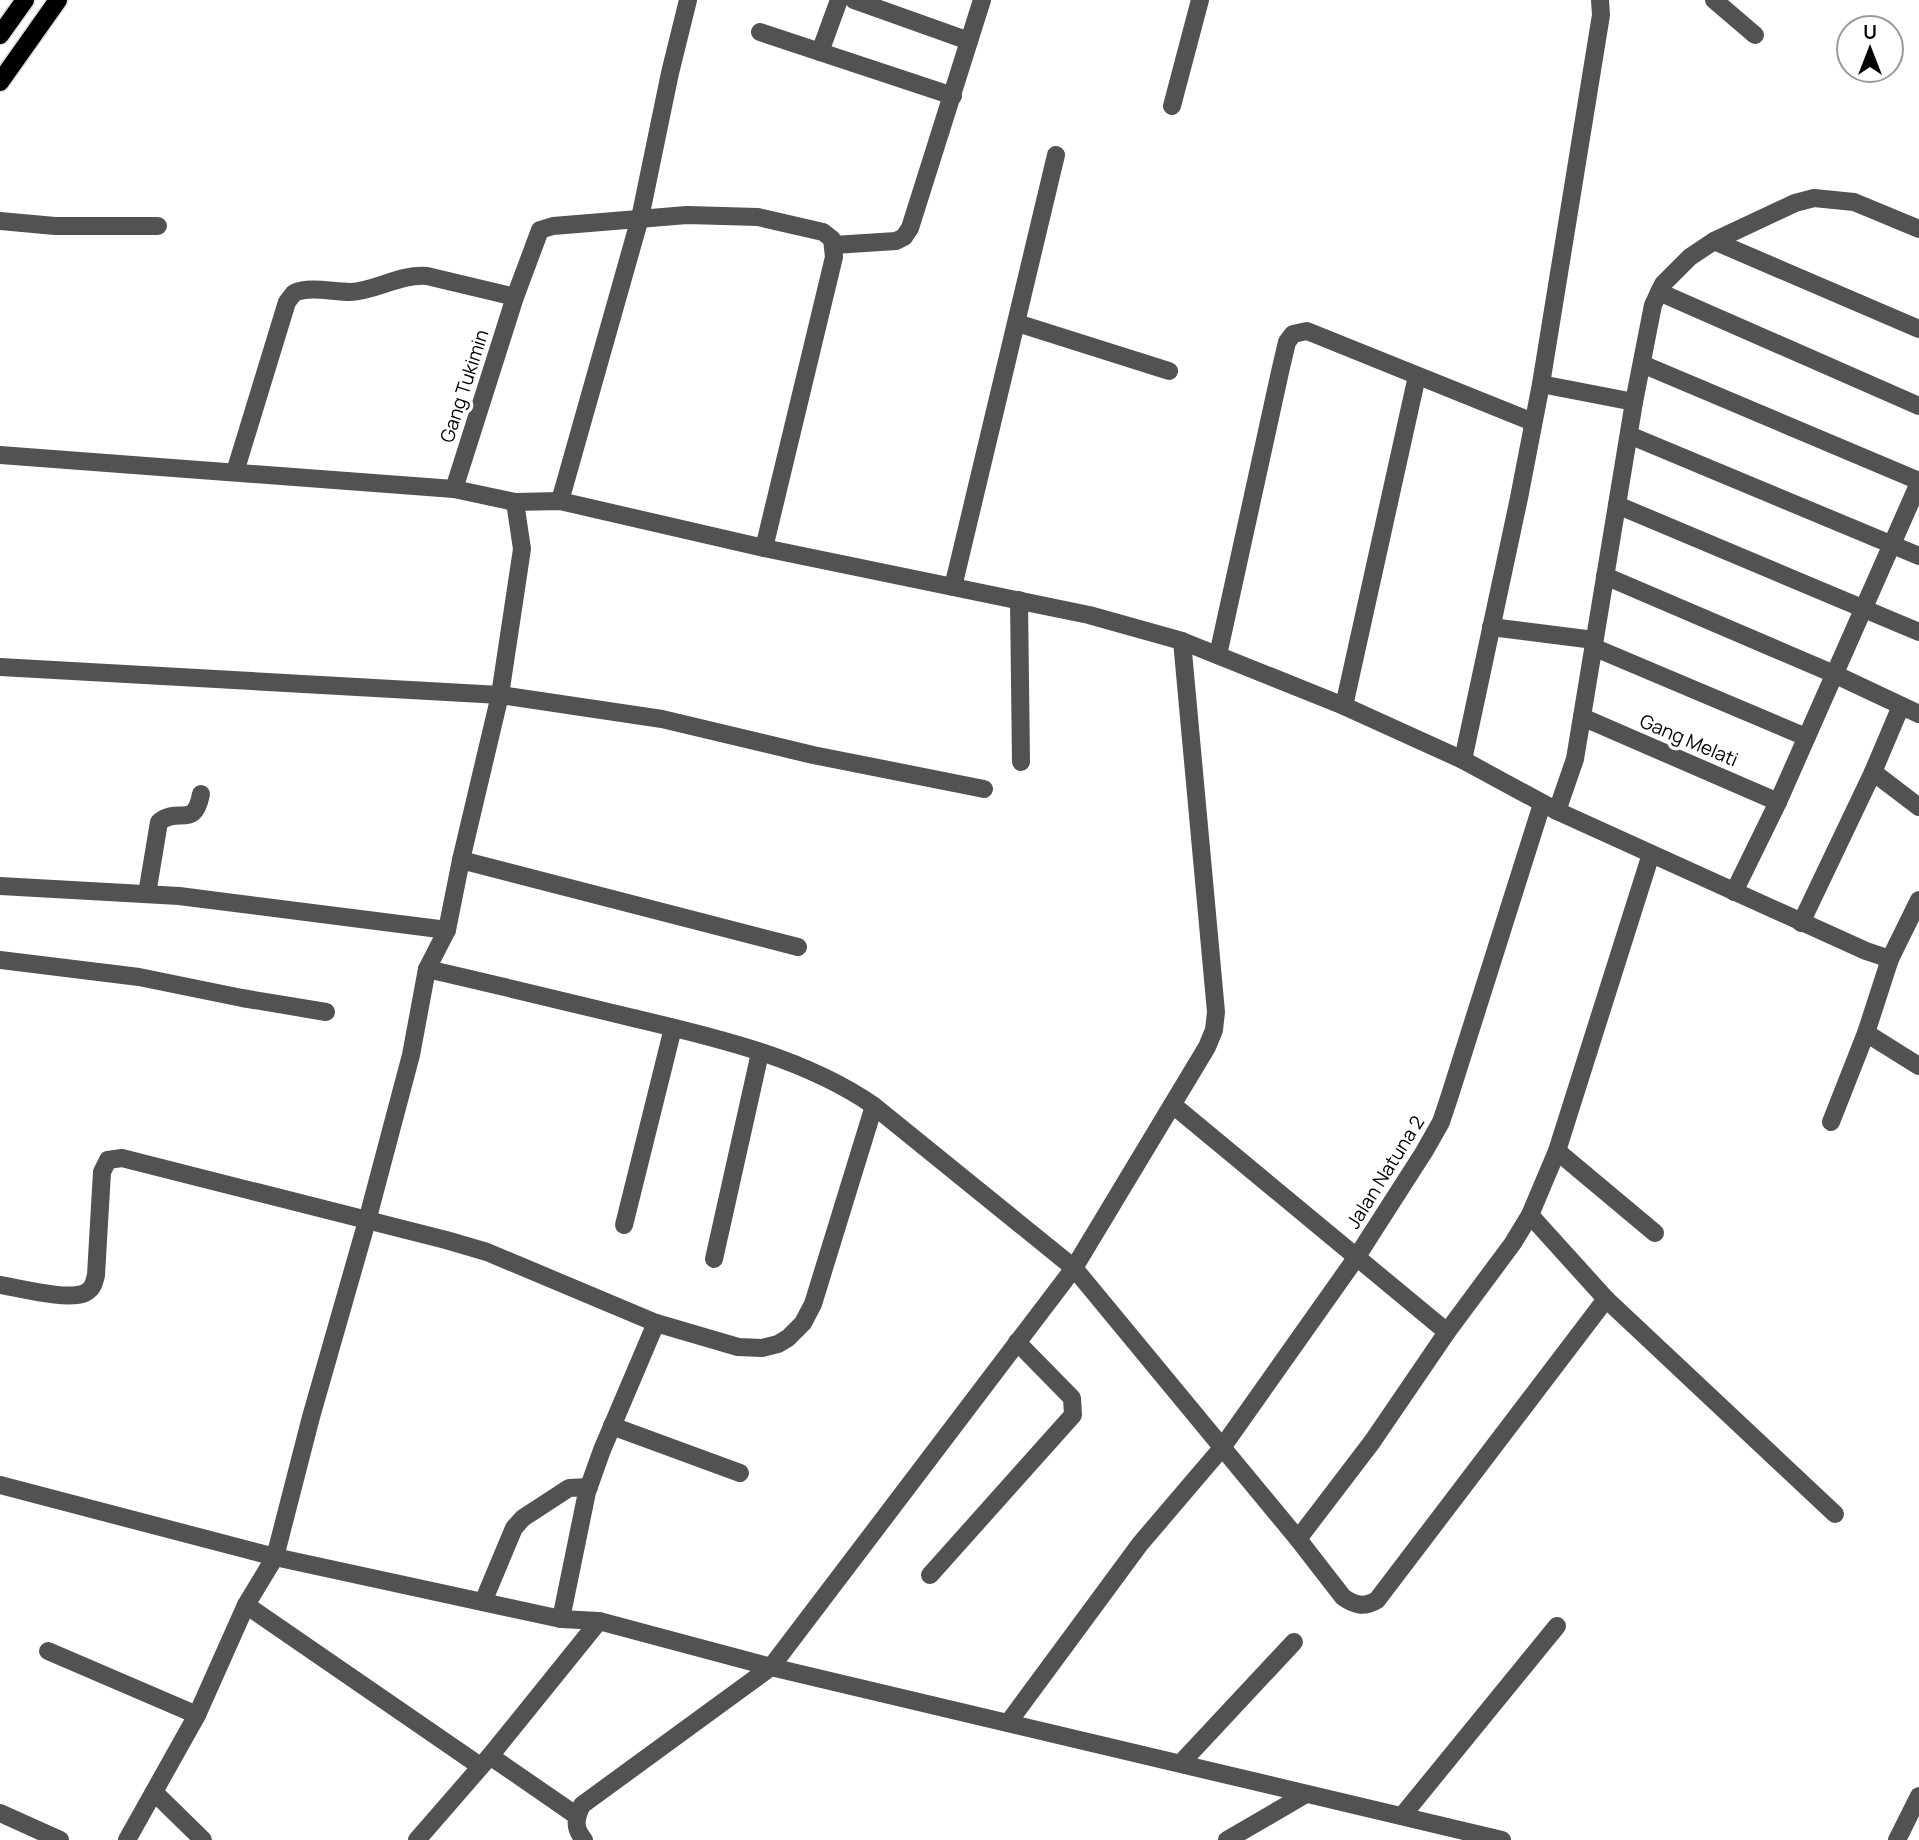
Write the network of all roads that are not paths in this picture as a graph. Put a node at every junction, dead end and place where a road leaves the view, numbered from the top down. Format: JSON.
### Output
{"nodes":[{"id":1,"x":25,"y":0,"type":"edge"},
{"id":2,"x":58,"y":0,"type":"edge"},
{"id":3,"x":688,"y":0,"type":"edge"},
{"id":4,"x":839,"y":0,"type":"edge"},
{"id":5,"x":854,"y":0,"type":"edge"},
{"id":6,"x":982,"y":0,"type":"edge"},
{"id":7,"x":1200,"y":0,"type":"edge"},
{"id":8,"x":1600,"y":0,"type":"edge"},
{"id":9,"x":1714,"y":0,"type":"edge"},
{"id":10,"x":760,"y":32,"type":"dead end"},
{"id":11,"x":0,"y":35,"type":"edge"},
{"id":12,"x":1755,"y":35,"type":"dead end"},
{"id":13,"x":969,"y":41,"type":"junction"},
{"id":14,"x":820,"y":51,"type":"junction"},
{"id":15,"x":0,"y":82,"type":"edge"},
{"id":16,"x":953,"y":96,"type":"junction"},
{"id":17,"x":1172,"y":106,"type":"dead end"},
{"id":18,"x":1056,"y":155,"type":"dead end"},
{"id":19,"x":640,"y":218,"type":"junction"},
{"id":20,"x":0,"y":221,"type":"edge"},
{"id":21,"x":158,"y":226,"type":"dead end"},
{"id":22,"x":1919,"y":229,"type":"edge"},
{"id":23,"x":1714,"y":241,"type":"junction"},
{"id":24,"x":834,"y":245,"type":"junction"},
{"id":25,"x":1659,"y":292,"type":"junction"},
{"id":26,"x":515,"y":297,"type":"junction"},
{"id":27,"x":1017,"y":323,"type":"junction"},
{"id":28,"x":1919,"y":329,"type":"edge"},
{"id":29,"x":1642,"y":364,"type":"junction"},
{"id":30,"x":1169,"y":371,"type":"dead end"},
{"id":31,"x":1418,"y":376,"type":"junction"},
{"id":32,"x":1541,"y":384,"type":"junction"},
{"id":33,"x":1634,"y":402,"type":"junction"},
{"id":34,"x":1919,"y":406,"type":"edge"},
{"id":35,"x":1533,"y":422,"type":"junction"},
{"id":36,"x":1629,"y":435,"type":"junction"},
{"id":37,"x":0,"y":455,"type":"edge"},
{"id":38,"x":235,"y":472,"type":"junction"},
{"id":39,"x":1919,"y":482,"type":"edge"},
{"id":40,"x":454,"y":489,"type":"junction"},
{"id":41,"x":560,"y":501,"type":"junction"},
{"id":42,"x":515,"y":502,"type":"junction"},
{"id":43,"x":1617,"y":505,"type":"junction"},
{"id":44,"x":1892,"y":545,"type":"junction"},
{"id":45,"x":764,"y":548,"type":"junction"},
{"id":46,"x":1919,"y":556,"type":"edge"},
{"id":47,"x":1605,"y":576,"type":"junction"},
{"id":48,"x":953,"y":587,"type":"junction"},
{"id":49,"x":1018,"y":600,"type":"junction"},
{"id":50,"x":1863,"y":608,"type":"junction"},
{"id":51,"x":1491,"y":627,"type":"junction"},
{"id":52,"x":1919,"y":632,"type":"edge"},
{"id":53,"x":1182,"y":641,"type":"junction"},
{"id":54,"x":1593,"y":643,"type":"junction"},
{"id":55,"x":1218,"y":655,"type":"junction"},
{"id":56,"x":0,"y":667,"type":"edge"},
{"id":57,"x":1834,"y":674,"type":"junction"},
{"id":58,"x":500,"y":695,"type":"junction"},
{"id":59,"x":1343,"y":706,"type":"junction"},
{"id":60,"x":1901,"y":706,"type":"junction"},
{"id":61,"x":1919,"y":714,"type":"edge"},
{"id":62,"x":1582,"y":717,"type":"junction"},
{"id":63,"x":1806,"y":737,"type":"junction"},
{"id":64,"x":1463,"y":760,"type":"junction"},
{"id":65,"x":1021,"y":762,"type":"dead end"},
{"id":66,"x":1872,"y":772,"type":"junction"},
{"id":67,"x":984,"y":789,"type":"dead end"},
{"id":68,"x":201,"y":794,"type":"dead end"},
{"id":69,"x":1779,"y":802,"type":"junction"},
{"id":70,"x":1550,"y":807,"type":"junction"},
{"id":71,"x":1919,"y":807,"type":"edge"},
{"id":72,"x":1651,"y":854,"type":"junction"},
{"id":73,"x":461,"y":860,"type":"junction"},
{"id":74,"x":0,"y":886,"type":"edge"},
{"id":75,"x":1734,"y":892,"type":"junction"},
{"id":76,"x":147,"y":894,"type":"junction"},
{"id":77,"x":1919,"y":901,"type":"edge"},
{"id":78,"x":1801,"y":923,"type":"junction"},
{"id":79,"x":447,"y":930,"type":"junction"},
{"id":80,"x":798,"y":947,"type":"dead end"},
{"id":81,"x":1890,"y":959,"type":"junction"},
{"id":82,"x":0,"y":960,"type":"edge"},
{"id":83,"x":427,"y":969,"type":"junction"},
{"id":84,"x":326,"y":1012,"type":"dead end"},
{"id":85,"x":673,"y":1028,"type":"junction"},
{"id":86,"x":1866,"y":1033,"type":"junction"},
{"id":87,"x":760,"y":1053,"type":"junction"},
{"id":88,"x":1919,"y":1066,"type":"edge"},
{"id":89,"x":1172,"y":1105,"type":"junction"},
{"id":90,"x":874,"y":1106,"type":"junction"},
{"id":91,"x":1831,"y":1122,"type":"dead end"},
{"id":92,"x":1557,"y":1151,"type":"junction"},
{"id":93,"x":1530,"y":1215,"type":"junction"},
{"id":94,"x":368,"y":1221,"type":"junction"},
{"id":95,"x":624,"y":1225,"type":"dead end"},
{"id":96,"x":1655,"y":1233,"type":"dead end"},
{"id":97,"x":1356,"y":1258,"type":"junction"},
{"id":98,"x":714,"y":1259,"type":"dead end"},
{"id":99,"x":1074,"y":1268,"type":"junction"},
{"id":100,"x":0,"y":1284,"type":"edge"},
{"id":101,"x":1606,"y":1299,"type":"junction"},
{"id":102,"x":656,"y":1323,"type":"junction"},
{"id":103,"x":1447,"y":1332,"type":"junction"},
{"id":104,"x":1017,"y":1342,"type":"junction"},
{"id":105,"x":612,"y":1426,"type":"junction"},
{"id":106,"x":1221,"y":1449,"type":"junction"},
{"id":107,"x":740,"y":1474,"type":"dead end"},
{"id":108,"x":0,"y":1485,"type":"edge"},
{"id":109,"x":589,"y":1487,"type":"junction"},
{"id":110,"x":1835,"y":1514,"type":"dead end"},
{"id":111,"x":1298,"y":1539,"type":"junction"},
{"id":112,"x":275,"y":1557,"type":"junction"},
{"id":113,"x":930,"y":1575,"type":"dead end"},
{"id":114,"x":483,"y":1602,"type":"junction"},
{"id":115,"x":246,"y":1605,"type":"junction"},
{"id":116,"x":561,"y":1619,"type":"junction"},
{"id":117,"x":599,"y":1621,"type":"junction"},
{"id":118,"x":1557,"y":1626,"type":"dead end"},
{"id":119,"x":1294,"y":1642,"type":"dead end"},
{"id":120,"x":48,"y":1651,"type":"dead end"},
{"id":121,"x":771,"y":1667,"type":"junction"},
{"id":122,"x":197,"y":1715,"type":"junction"},
{"id":123,"x":1008,"y":1723,"type":"junction"},
{"id":124,"x":485,"y":1761,"type":"junction"},
{"id":125,"x":1181,"y":1763,"type":"junction"},
{"id":126,"x":154,"y":1792,"type":"junction"},
{"id":127,"x":1306,"y":1794,"type":"junction"},
{"id":128,"x":1919,"y":1796,"type":"edge"},
{"id":129,"x":0,"y":1814,"type":"edge"},
{"id":130,"x":577,"y":1816,"type":"junction"},
{"id":131,"x":1402,"y":1816,"type":"junction"},
{"id":132,"x":60,"y":1840,"type":"edge"},
{"id":133,"x":127,"y":1840,"type":"edge"},
{"id":134,"x":203,"y":1840,"type":"edge"},
{"id":135,"x":417,"y":1840,"type":"edge"},
{"id":136,"x":584,"y":1840,"type":"edge"},
{"id":137,"x":1227,"y":1840,"type":"edge"},
{"id":138,"x":1502,"y":1840,"type":"edge"},
{"id":139,"x":1897,"y":1840,"type":"edge"}],
"edges":[{"from":1,"to":11,"type":"main road"},
{"from":2,"to":15,"type":"main road"},
{"from":3,"to":19,"type":"street"},
{"from":4,"to":14,"type":"street"},
{"from":5,"to":13,"type":"street"},
{"from":6,"to":13,"type":"street"},
{"from":7,"to":17,"type":"street"},
{"from":8,"to":32,"type":"street"},
{"from":9,"to":12,"type":"street"},
{"from":10,"to":14,"type":"street"},
{"from":13,"to":16,"type":"street"},
{"from":14,"to":16,"type":"street"},
{"from":16,"to":24,"type":"street"},
{"from":18,"to":27,"type":"street"},
{"from":19,"to":24,"type":"street"},
{"from":19,"to":26,"type":"street","name":"Gang Tukimin"},
{"from":19,"to":41,"type":"street"},
{"from":20,"to":21,"type":"street"},
{"from":22,"to":23,"type":"street"},
{"from":23,"to":25,"type":"street"},
{"from":23,"to":28,"type":"street"},
{"from":24,"to":45,"type":"street"},
{"from":25,"to":29,"type":"street","name":"Jalan Natuna 2"},
{"from":25,"to":34,"type":"street"},
{"from":26,"to":38,"type":"street"},
{"from":26,"to":40,"type":"street","name":"Gang Tukimin"},
{"from":27,"to":30,"type":"street"},
{"from":27,"to":48,"type":"street"},
{"from":29,"to":33,"type":"street","name":"Jalan Natuna 2"},
{"from":29,"to":39,"type":"street"},
{"from":31,"to":35,"type":"street"},
{"from":31,"to":55,"type":"street"},
{"from":31,"to":59,"type":"street"},
{"from":32,"to":33,"type":"street"},
{"from":32,"to":35,"type":"street"},
{"from":33,"to":36,"type":"street","name":"Jalan Natuna 2"},
{"from":35,"to":51,"type":"street"},
{"from":36,"to":43,"type":"street","name":"Jalan Natuna 2"},
{"from":36,"to":44,"type":"street"},
{"from":37,"to":38,"type":"street"},
{"from":38,"to":40,"type":"street"},
{"from":39,"to":44,"type":"street"},
{"from":40,"to":42,"type":"street"},
{"from":41,"to":42,"type":"street"},
{"from":41,"to":45,"type":"street"},
{"from":42,"to":58,"type":"street"},
{"from":43,"to":47,"type":"street","name":"Jalan Natuna 2"},
{"from":43,"to":50,"type":"street"},
{"from":44,"to":46,"type":"street"},
{"from":44,"to":50,"type":"street"},
{"from":45,"to":48,"type":"street"},
{"from":47,"to":54,"type":"street","name":"Jalan Natuna 2"},
{"from":47,"to":57,"type":"street"},
{"from":48,"to":49,"type":"street"},
{"from":49,"to":53,"type":"street"},
{"from":49,"to":65,"type":"street"},
{"from":50,"to":52,"type":"street"},
{"from":50,"to":57,"type":"street"},
{"from":51,"to":54,"type":"street"},
{"from":51,"to":64,"type":"street"},
{"from":53,"to":55,"type":"street"},
{"from":53,"to":89,"type":"street"},
{"from":54,"to":62,"type":"street","name":"Jalan Natuna 2"},
{"from":54,"to":63,"type":"street"},
{"from":55,"to":59,"type":"street"},
{"from":56,"to":58,"type":"street"},
{"from":57,"to":60,"type":"street"},
{"from":57,"to":63,"type":"street"},
{"from":58,"to":67,"type":"street"},
{"from":58,"to":73,"type":"street"},
{"from":59,"to":64,"type":"street"},
{"from":60,"to":61,"type":"street"},
{"from":60,"to":66,"type":"street"},
{"from":62,"to":69,"type":"street","name":"Gang Melati"},
{"from":62,"to":70,"type":"street","name":"Jalan Natuna 2"},
{"from":63,"to":69,"type":"street"},
{"from":64,"to":70,"type":"street"},
{"from":66,"to":71,"type":"street"},
{"from":66,"to":78,"type":"street"},
{"from":68,"to":76,"type":"street"},
{"from":69,"to":75,"type":"street"},
{"from":70,"to":72,"type":"street"},
{"from":70,"to":97,"type":"street","name":"Jalan Natuna 2"},
{"from":72,"to":75,"type":"street"},
{"from":72,"to":92,"type":"street"},
{"from":73,"to":79,"type":"street"},
{"from":73,"to":80,"type":"street"},
{"from":74,"to":76,"type":"street"},
{"from":75,"to":78,"type":"street"},
{"from":76,"to":79,"type":"street"},
{"from":77,"to":81,"type":"street"},
{"from":78,"to":81,"type":"street"},
{"from":79,"to":83,"type":"street"},
{"from":81,"to":86,"type":"street"},
{"from":82,"to":84,"type":"street"},
{"from":83,"to":85,"type":"street"},
{"from":83,"to":94,"type":"street"},
{"from":85,"to":87,"type":"street"},
{"from":85,"to":95,"type":"street"},
{"from":86,"to":88,"type":"street"},
{"from":86,"to":91,"type":"street"},
{"from":87,"to":90,"type":"street"},
{"from":87,"to":98,"type":"street"},
{"from":89,"to":97,"type":"street"},
{"from":89,"to":99,"type":"street"},
{"from":90,"to":99,"type":"street"},
{"from":90,"to":102,"type":"street"},
{"from":92,"to":93,"type":"street"},
{"from":92,"to":96,"type":"street"},
{"from":93,"to":101,"type":"street"},
{"from":93,"to":103,"type":"street"},
{"from":94,"to":100,"type":"street"},
{"from":94,"to":102,"type":"street"},
{"from":94,"to":112,"type":"street"},
{"from":97,"to":103,"type":"street"},
{"from":97,"to":106,"type":"street","name":"Jalan Natuna 2"},
{"from":99,"to":104,"type":"street"},
{"from":99,"to":106,"type":"street"},
{"from":101,"to":110,"type":"street"},
{"from":101,"to":111,"type":"street"},
{"from":102,"to":105,"type":"street"},
{"from":103,"to":111,"type":"street"},
{"from":104,"to":113,"type":"street"},
{"from":104,"to":121,"type":"street"},
{"from":105,"to":107,"type":"street"},
{"from":105,"to":109,"type":"street"},
{"from":106,"to":111,"type":"street"},
{"from":106,"to":123,"type":"street","name":"Jalan Natuna 2"},
{"from":108,"to":112,"type":"street"},
{"from":109,"to":114,"type":"street"},
{"from":109,"to":116,"type":"street"},
{"from":112,"to":114,"type":"street"},
{"from":112,"to":115,"type":"street"},
{"from":114,"to":116,"type":"street"},
{"from":115,"to":122,"type":"street"},
{"from":115,"to":124,"type":"street"},
{"from":116,"to":117,"type":"street"},
{"from":117,"to":121,"type":"street"},
{"from":117,"to":124,"type":"street"},
{"from":118,"to":131,"type":"street"},
{"from":119,"to":125,"type":"street"},
{"from":120,"to":122,"type":"street"},
{"from":121,"to":123,"type":"street"},
{"from":121,"to":130,"type":"street"},
{"from":122,"to":126,"type":"street"},
{"from":123,"to":125,"type":"street"},
{"from":124,"to":130,"type":"street"},
{"from":124,"to":135,"type":"street"},
{"from":125,"to":127,"type":"street"},
{"from":126,"to":133,"type":"street"},
{"from":126,"to":134,"type":"street"},
{"from":127,"to":131,"type":"street"},
{"from":127,"to":137,"type":"street"},
{"from":128,"to":139,"type":"street"},
{"from":129,"to":132,"type":"street"},
{"from":130,"to":136,"type":"street"},
{"from":131,"to":138,"type":"street"}]}
